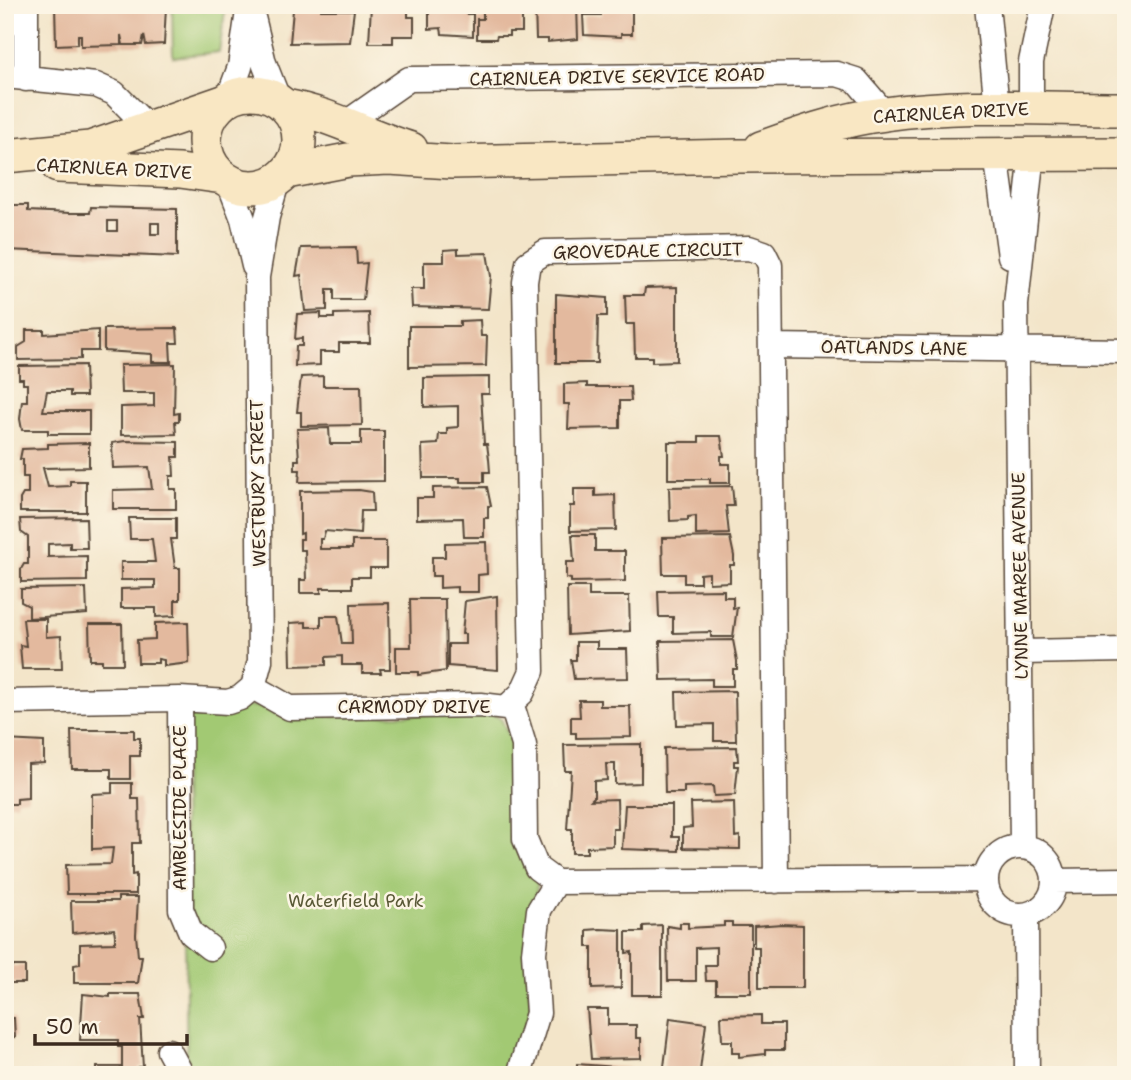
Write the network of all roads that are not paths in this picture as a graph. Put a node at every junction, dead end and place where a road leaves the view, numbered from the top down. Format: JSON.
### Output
{"nodes":[{"id":1,"x":26,"y":5,"type":"edge"},
{"id":2,"x":249,"y":5,"type":"edge"},
{"id":3,"x":987,"y":5,"type":"edge"},
{"id":4,"x":1043,"y":5,"type":"edge"},
{"id":5,"x":16,"y":78,"type":"edge"},
{"id":6,"x":225,"y":101,"type":"junction"},
{"id":7,"x":282,"y":104,"type":"junction"},
{"id":8,"x":997,"y":108,"type":"junction"},
{"id":9,"x":1031,"y":109,"type":"junction"},
{"id":10,"x":1126,"y":109,"type":"edge"},
{"id":11,"x":885,"y":114,"type":"junction"},
{"id":12,"x":346,"y":123,"type":"junction"},
{"id":13,"x":150,"y":130,"type":"junction"},
{"id":14,"x":1032,"y":152,"type":"junction"},
{"id":15,"x":996,"y":154,"type":"junction"},
{"id":16,"x":1126,"y":154,"type":"edge"},
{"id":17,"x":739,"y":156,"type":"junction"},
{"id":18,"x":5,"y":158,"type":"edge"},
{"id":19,"x":452,"y":162,"type":"junction"},
{"id":20,"x":282,"y":176,"type":"junction"},
{"id":21,"x":226,"y":179,"type":"junction"},
{"id":22,"x":257,"y":277,"type":"junction"},
{"id":23,"x":1016,"y":305,"type":"junction"},
{"id":24,"x":771,"y":346,"type":"junction"},
{"id":25,"x":1017,"y":351,"type":"junction"},
{"id":26,"x":1126,"y":351,"type":"edge"},
{"id":27,"x":1126,"y":650,"type":"edge"},
{"id":28,"x":1021,"y":652,"type":"junction"},
{"id":29,"x":253,"y":687,"type":"junction"},
{"id":30,"x":180,"y":699,"type":"junction"},
{"id":31,"x":5,"y":702,"type":"edge"},
{"id":32,"x":506,"y":708,"type":"junction"},
{"id":33,"x":1022,"y":846,"type":"junction"},
{"id":34,"x":985,"y":878,"type":"junction"},
{"id":35,"x":1126,"y":880,"type":"edge"},
{"id":36,"x":776,"y":881,"type":"junction"},
{"id":37,"x":1054,"y":881,"type":"junction"},
{"id":38,"x":556,"y":882,"type":"junction"},
{"id":39,"x":1026,"y":915,"type":"junction"},
{"id":40,"x":210,"y":948,"type":"dead end"},
{"id":41,"x":169,"y":1051,"type":"dead end"},
{"id":42,"x":182,"y":1075,"type":"edge"},
{"id":43,"x":519,"y":1075,"type":"edge"},
{"id":44,"x":1027,"y":1075,"type":"edge"}],
"edges":[{"from":1,"to":5,"type":"street"},
{"from":2,"to":6,"type":"street"},
{"from":2,"to":7,"type":"street"},
{"from":3,"to":8,"type":"street"},
{"from":4,"to":9,"type":"street"},
{"from":5,"to":13,"type":"street"},
{"from":6,"to":7,"type":"street"},
{"from":6,"to":13,"type":"street","name":"CAIRNLEA DRIVE"},
{"from":6,"to":21,"type":"street"},
{"from":7,"to":12,"type":"street","name":"CAIRNLEA DRIVE"},
{"from":7,"to":20,"type":"street"},
{"from":8,"to":9,"type":"street","name":"CAIRNLEA DRIVE"},
{"from":8,"to":11,"type":"street","name":"CAIRNLEA DRIVE"},
{"from":8,"to":15,"type":"street"},
{"from":9,"to":10,"type":"street","name":"CAIRNLEA DRIVE"},
{"from":9,"to":14,"type":"street"},
{"from":11,"to":12,"type":"street","name":"CAIRNLEA DRIVE SERVICE ROAD"},
{"from":11,"to":17,"type":"street","name":"CAIRNLEA DRIVE"},
{"from":12,"to":19,"type":"street","name":"CAIRNLEA DRIVE"},
{"from":13,"to":18,"type":"street","name":"CAIRNLEA DRIVE"},
{"from":14,"to":15,"type":"street","name":"CAIRNLEA DRIVE"},
{"from":14,"to":16,"type":"street","name":"CAIRNLEA DRIVE"},
{"from":14,"to":23,"type":"street","name":"LYNNE MAREE AVENUE"},
{"from":15,"to":17,"type":"street","name":"CAIRNLEA DRIVE"},
{"from":15,"to":23,"type":"street","name":"LYNNE MAREE AVENUE"},
{"from":17,"to":19,"type":"street","name":"CAIRNLEA DRIVE"},
{"from":18,"to":21,"type":"street","name":"CAIRNLEA DRIVE"},
{"from":19,"to":20,"type":"street","name":"CAIRNLEA DRIVE"},
{"from":20,"to":21,"type":"street"},
{"from":20,"to":22,"type":"street","name":"WESTBURY STREET"},
{"from":21,"to":22,"type":"street","name":"WESTBURY STREET"},
{"from":22,"to":29,"type":"street","name":"WESTBURY STREET"},
{"from":23,"to":25,"type":"street","name":"LYNNE MAREE AVENUE"},
{"from":24,"to":25,"type":"street","name":"OATLANDS LANE"},
{"from":24,"to":32,"type":"street","name":"GROVEDALE CIRCUIT"},
{"from":24,"to":36,"type":"street","name":"GROVEDALE CIRCUIT"},
{"from":25,"to":26,"type":"street","name":"OATLANDS LANE"},
{"from":25,"to":28,"type":"street","name":"LYNNE MAREE AVENUE"},
{"from":27,"to":28,"type":"street"},
{"from":28,"to":33,"type":"street","name":"LYNNE MAREE AVENUE"},
{"from":29,"to":30,"type":"street"},
{"from":29,"to":32,"type":"street","name":"CARMODY DRIVE"},
{"from":30,"to":31,"type":"street"},
{"from":30,"to":40,"type":"street","name":"AMBLESIDE PLACE"},
{"from":32,"to":38,"type":"street","name":"CARMODY DRIVE"},
{"from":33,"to":34,"type":"street"},
{"from":33,"to":37,"type":"street"},
{"from":34,"to":36,"type":"street"},
{"from":34,"to":39,"type":"street"},
{"from":35,"to":37,"type":"street"},
{"from":36,"to":38,"type":"street"},
{"from":37,"to":39,"type":"street"},
{"from":38,"to":43,"type":"street"},
{"from":39,"to":44,"type":"street"},
{"from":41,"to":42,"type":"street"}]}
